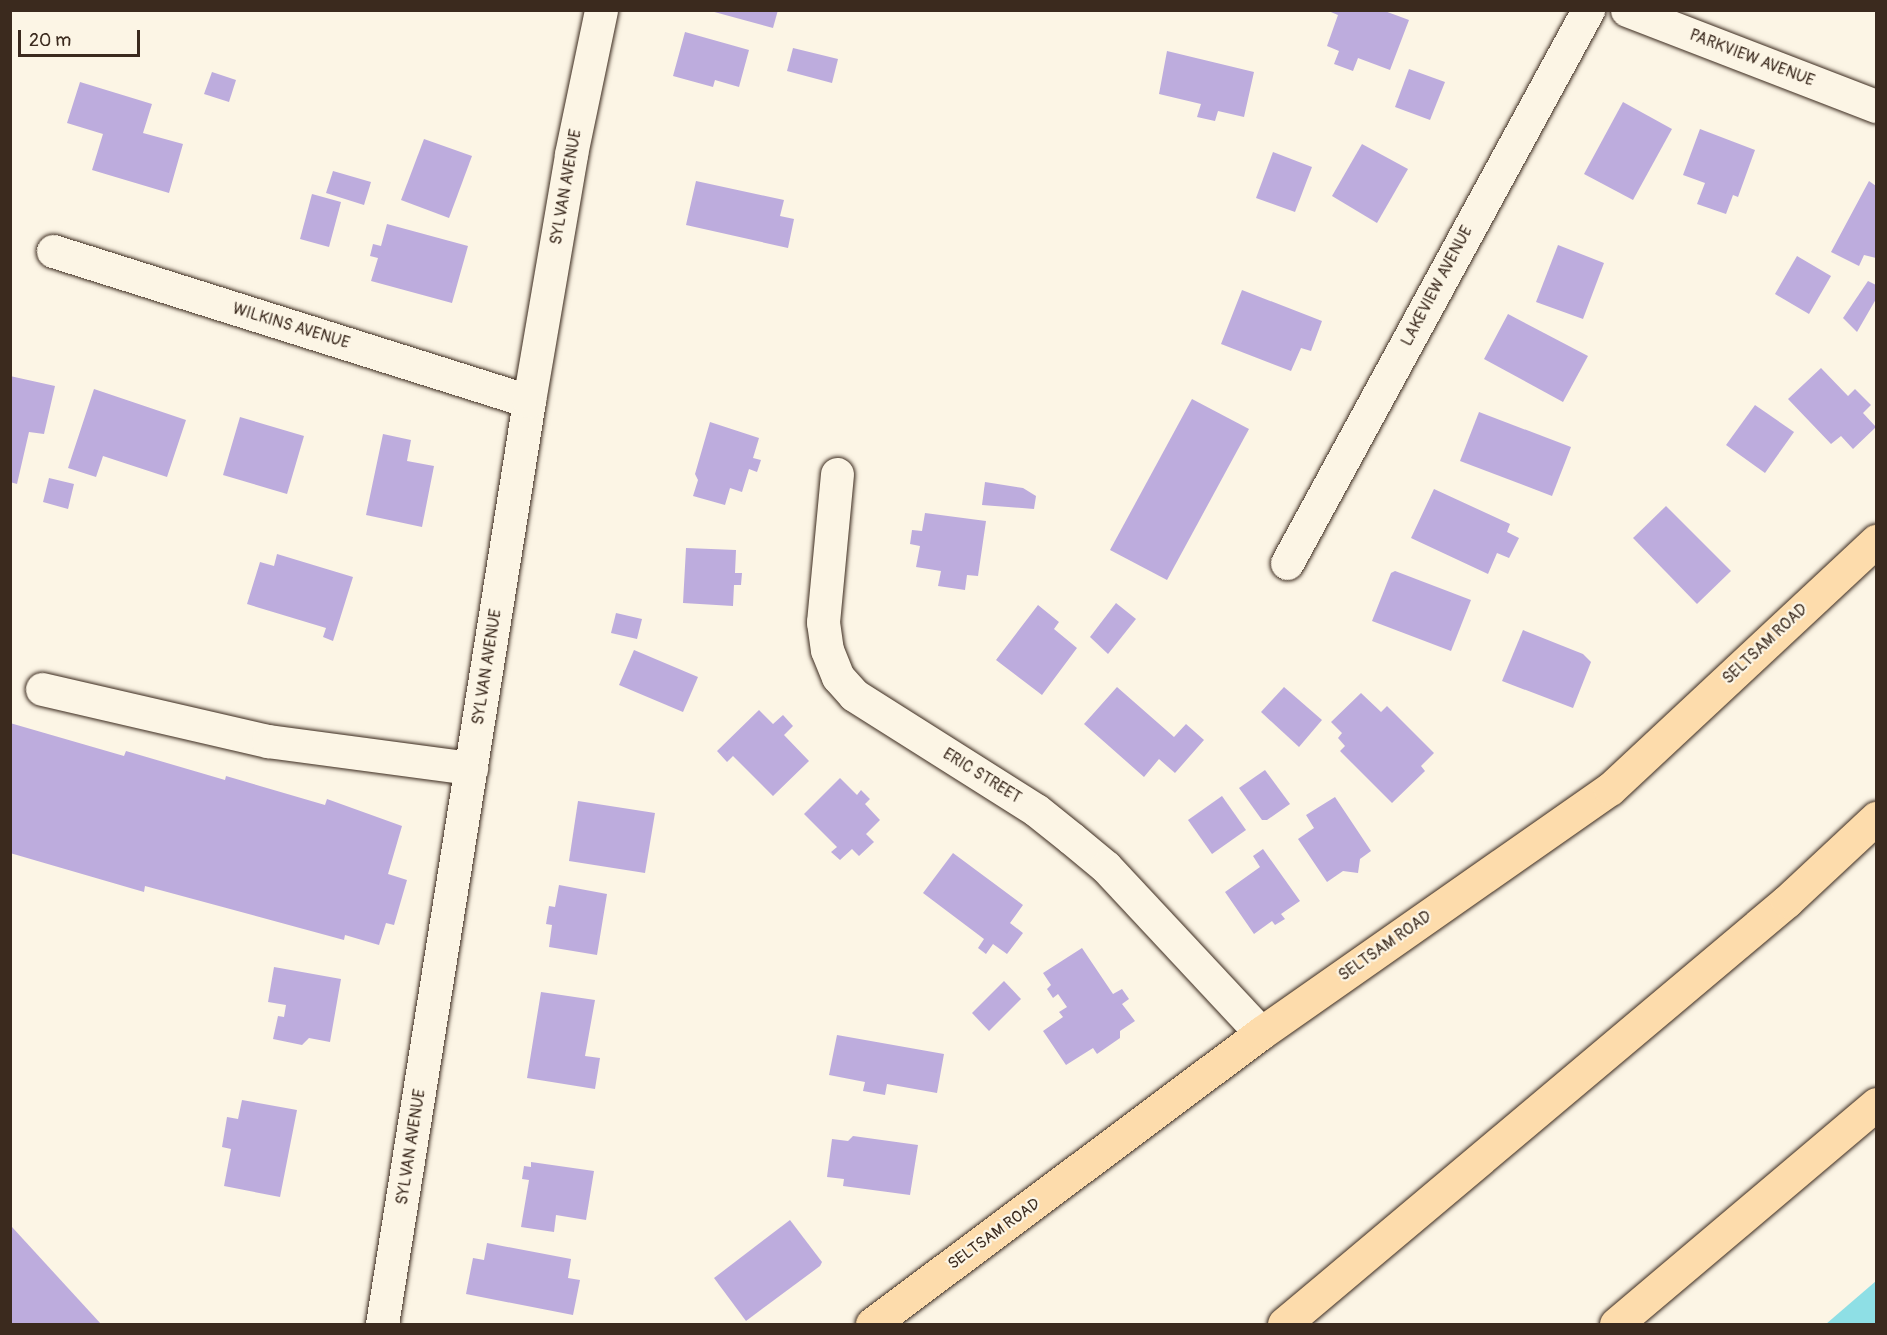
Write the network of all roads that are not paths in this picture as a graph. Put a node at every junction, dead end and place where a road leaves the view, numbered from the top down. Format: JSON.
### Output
{"nodes":[{"id":1,"x":601,"y":10,"type":"edge"},
{"id":2,"x":1588,"y":10,"type":"edge"},
{"id":3,"x":1627,"y":10,"type":"edge"},
{"id":4,"x":1876,"y":106,"type":"edge"},
{"id":5,"x":53,"y":251,"type":"dead end"},
{"id":6,"x":529,"y":401,"type":"junction"},
{"id":7,"x":837,"y":474,"type":"dead end"},
{"id":8,"x":1876,"y":541,"type":"edge"},
{"id":9,"x":1287,"y":562,"type":"dead end"},
{"id":10,"x":42,"y":689,"type":"dead end"},
{"id":11,"x":471,"y":768,"type":"junction"},
{"id":12,"x":1876,"y":818,"type":"edge"},
{"id":13,"x":1261,"y":1033,"type":"junction"},
{"id":14,"x":1876,"y":1104,"type":"edge"},
{"id":15,"x":382,"y":1324,"type":"edge"},
{"id":16,"x":872,"y":1324,"type":"edge"},
{"id":17,"x":1284,"y":1324,"type":"edge"},
{"id":18,"x":1616,"y":1324,"type":"edge"}],
"edges":[{"from":1,"to":6,"type":"street","name":"SYLVAN AVENUE"},
{"from":2,"to":9,"type":"street","name":"LAKEVIEW AVENUE"},
{"from":3,"to":4,"type":"street","name":"PARKVIEW AVENUE"},
{"from":5,"to":6,"type":"street","name":"WILKINS AVENUE"},
{"from":6,"to":11,"type":"street","name":"SYLVAN AVENUE"},
{"from":7,"to":13,"type":"street","name":"ERIC STREET"},
{"from":8,"to":13,"type":"main road","name":"SELTSAM ROAD"},
{"from":10,"to":11,"type":"street"},
{"from":11,"to":15,"type":"street","name":"SYLVAN AVENUE"},
{"from":12,"to":17,"type":"main road"},
{"from":13,"to":16,"type":"main road","name":"SELTSAM ROAD"},
{"from":14,"to":18,"type":"main road"}]}
